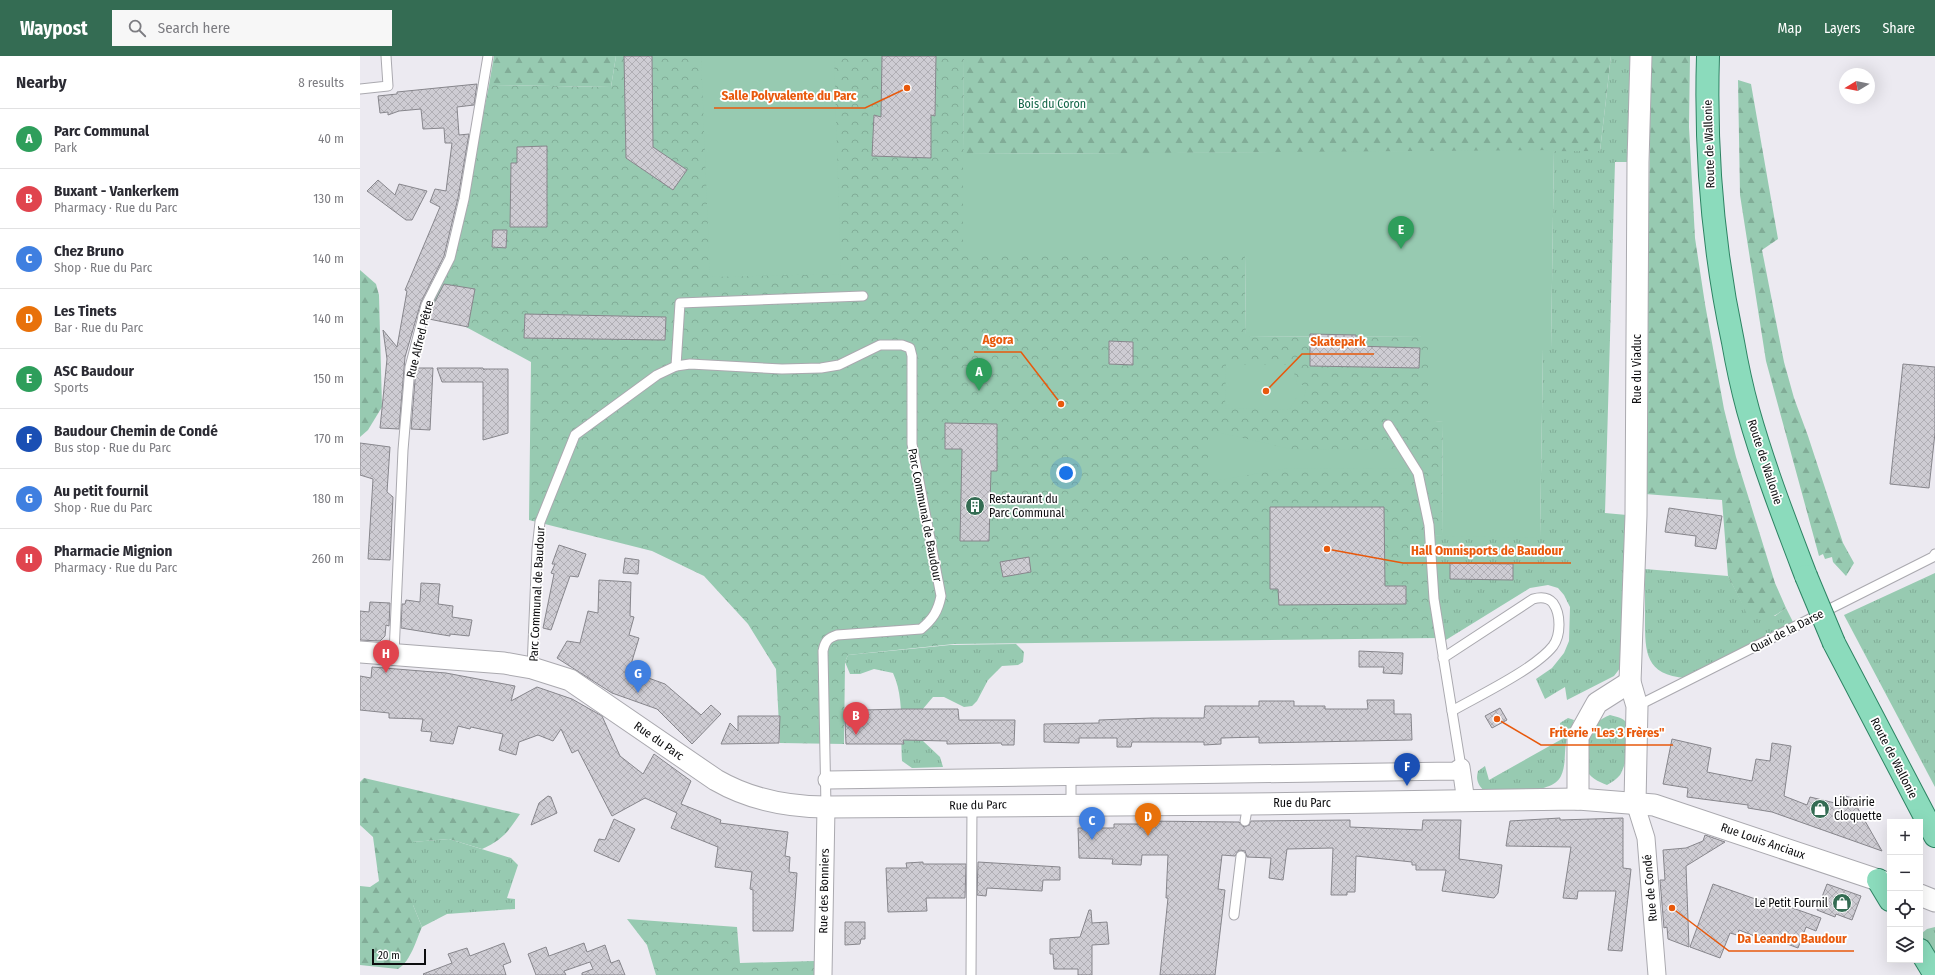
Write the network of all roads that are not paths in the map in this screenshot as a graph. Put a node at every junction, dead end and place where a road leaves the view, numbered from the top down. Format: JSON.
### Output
{"nodes":[{"id":1,"x":386,"y":56,"type":"edge"},
{"id":2,"x":488,"y":56,"type":"edge"},
{"id":3,"x":1641,"y":56,"type":"edge"},
{"id":4,"x":1708,"y":56,"type":"edge"},
{"id":5,"x":360,"y":89,"type":"edge"},
{"id":6,"x":863,"y":296,"type":"dead end"},
{"id":7,"x":676,"y":366,"type":"junction"},
{"id":8,"x":1388,"y":425,"type":"dead end"},
{"id":9,"x":1934,"y":555,"type":"edge"},
{"id":10,"x":360,"y":652,"type":"edge"},
{"id":11,"x":394,"y":654,"type":"junction"},
{"id":12,"x":1443,"y":658,"type":"junction"},
{"id":13,"x":532,"y":668,"type":"junction"},
{"id":14,"x":1630,"y":682,"type":"junction"},
{"id":15,"x":1637,"y":706,"type":"junction"},
{"id":16,"x":1452,"y":711,"type":"junction"},
{"id":17,"x":1461,"y":767,"type":"junction"},
{"id":18,"x":1071,"y":777,"type":"junction"},
{"id":19,"x":827,"y":780,"type":"junction"},
{"id":20,"x":1578,"y":799,"type":"junction"},
{"id":21,"x":1466,"y":802,"type":"junction"},
{"id":22,"x":1635,"y":803,"type":"junction"},
{"id":23,"x":1071,"y":804,"type":"junction"},
{"id":24,"x":972,"y":805,"type":"junction"},
{"id":25,"x":826,"y":807,"type":"junction"},
{"id":26,"x":1935,"y":836,"type":"edge"},
{"id":27,"x":1241,"y":856,"type":"dead end"},
{"id":28,"x":1884,"y":882,"type":"edge"},
{"id":29,"x":1923,"y":896,"type":"edge"},
{"id":30,"x":1935,"y":901,"type":"edge"},
{"id":31,"x":1234,"y":915,"type":"dead end"},
{"id":32,"x":1923,"y":955,"type":"edge"},
{"id":33,"x":823,"y":975,"type":"edge"},
{"id":34,"x":971,"y":975,"type":"edge"},
{"id":35,"x":1657,"y":975,"type":"edge"},
{"id":36,"x":1935,"y":975,"type":"edge"}],
"edges":[{"from":1,"to":5,"type":"lane"},
{"from":2,"to":11,"type":"lane","name":"Rue Alfred Pêtre"},
{"from":3,"to":14,"type":"street","name":"Rue du Viaduc"},
{"from":4,"to":26,"type":"main road","name":"Route de Wallonie","bridge":true},
{"from":6,"to":7,"type":"lane"},
{"from":7,"to":13,"type":"lane","name":"Parc Communal de Baudour"},
{"from":7,"to":19,"type":"lane","name":"Parc Communal de Baudour"},
{"from":8,"to":12,"type":"lane"},
{"from":9,"to":15,"type":"lane","name":"Quai de la Darse"},
{"from":10,"to":11,"type":"street","name":"Rue du Parc"},
{"from":11,"to":13,"type":"street","name":"Rue du Parc"},
{"from":12,"to":16,"type":"lane"},
{"from":12,"to":16,"type":"lane"},
{"from":13,"to":25,"type":"street","name":"Rue du Parc"},
{"from":14,"to":15,"type":"street","name":"Rue du Viaduc"},
{"from":14,"to":20,"type":"street"},
{"from":15,"to":22,"type":"street","name":"Rue du Viaduc"},
{"from":16,"to":17,"type":"lane"},
{"from":17,"to":18,"type":"street"},
{"from":17,"to":21,"type":"street"},
{"from":18,"to":19,"type":"street"},
{"from":18,"to":23,"type":"lane"},
{"from":19,"to":25,"type":"lane","name":"Parc Communal de Baudour"},
{"from":20,"to":21,"type":"street","name":"Rue du Parc"},
{"from":20,"to":22,"type":"street","name":"Rue du Parc"},
{"from":21,"to":23,"type":"street","name":"Rue du Parc"},
{"from":22,"to":28,"type":"street","name":"Rue Louis Anciaux"},
{"from":22,"to":35,"type":"street","name":"Rue de Condé"},
{"from":23,"to":24,"type":"street","name":"Rue du Parc"},
{"from":24,"to":25,"type":"street","name":"Rue du Parc"},
{"from":24,"to":34,"type":"lane"},
{"from":25,"to":33,"type":"street","name":"Rue des Bonniers"},
{"from":27,"to":31,"type":"lane"},
{"from":29,"to":30,"type":"street"},
{"from":32,"to":36,"type":"main road"}]}
